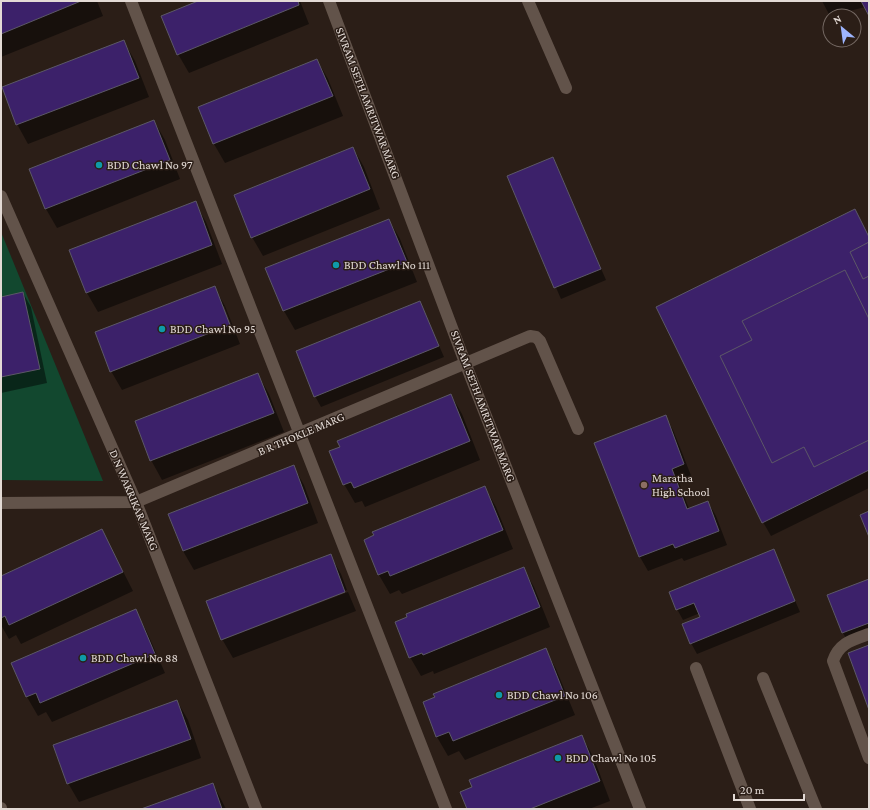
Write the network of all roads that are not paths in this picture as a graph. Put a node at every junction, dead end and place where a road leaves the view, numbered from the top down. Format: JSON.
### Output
{"nodes":[{"id":1,"x":131,"y":1,"type":"edge"},
{"id":2,"x":329,"y":1,"type":"edge"},
{"id":3,"x":528,"y":1,"type":"edge"},
{"id":4,"x":566,"y":88,"type":"dead end"},
{"id":5,"x":1,"y":196,"type":"edge"},
{"id":6,"x":466,"y":365,"type":"junction"},
{"id":7,"x":578,"y":429,"type":"dead end"},
{"id":8,"x":299,"y":434,"type":"junction"},
{"id":9,"x":136,"y":502,"type":"junction"},
{"id":10,"x":1,"y":504,"type":"edge"},
{"id":11,"x":869,"y":634,"type":"edge"},
{"id":12,"x":696,"y":668,"type":"dead end"},
{"id":13,"x":763,"y":678,"type":"dead end"},
{"id":14,"x":869,"y":758,"type":"edge"},
{"id":15,"x":256,"y":809,"type":"edge"},
{"id":16,"x":446,"y":809,"type":"edge"},
{"id":17,"x":640,"y":809,"type":"edge"},
{"id":18,"x":750,"y":809,"type":"edge"},
{"id":19,"x":816,"y":809,"type":"edge"}],
"edges":[{"from":1,"to":8,"type":"street"},
{"from":2,"to":6,"type":"street","name":"SIVRAM SETH AMRITWAR MARG"},
{"from":3,"to":4,"type":"street"},
{"from":5,"to":9,"type":"street","name":"D N WAKRIKAR MARG"},
{"from":6,"to":7,"type":"street","name":"B R THOKLE MARG"},
{"from":6,"to":8,"type":"street","name":"B R THOKLE MARG"},
{"from":6,"to":17,"type":"street","name":"SIVRAM SETH AMRITWAR MARG"},
{"from":8,"to":9,"type":"street","name":"B R THOKLE MARG"},
{"from":8,"to":16,"type":"street"},
{"from":9,"to":10,"type":"street"},
{"from":9,"to":15,"type":"street","name":"D N WAKRIKAR MARG"},
{"from":11,"to":14,"type":"street"},
{"from":12,"to":18,"type":"street"},
{"from":13,"to":19,"type":"street"}]}
